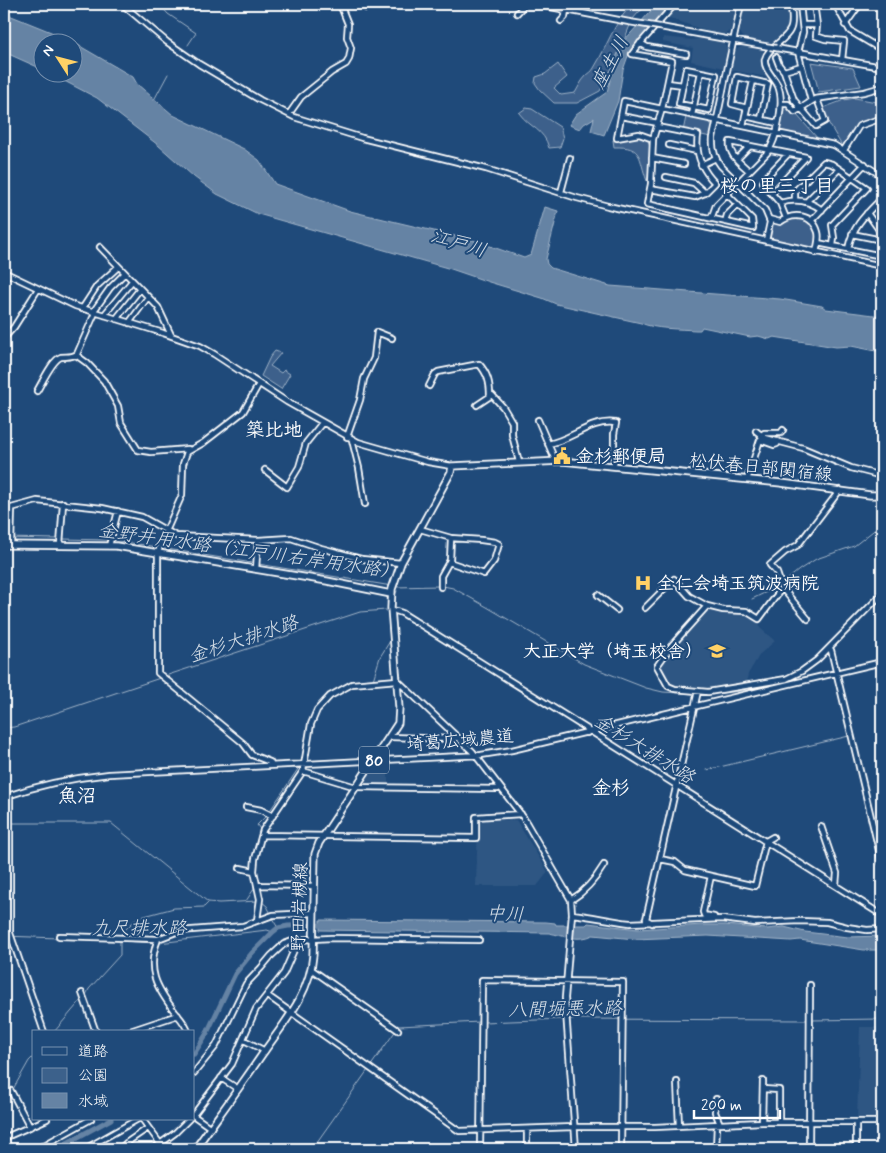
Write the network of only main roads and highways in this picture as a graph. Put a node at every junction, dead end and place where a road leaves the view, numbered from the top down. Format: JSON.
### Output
{"nodes":[{"id":1,"x":882,"y":495,"type":"edge"},
{"id":2,"x":7,"y":545,"type":"edge"},
{"id":3,"x":392,"y":589,"type":"junction"},
{"id":4,"x":195,"y":1149,"type":"edge"}],
"edges":[{"from":1,"to":3,"type":"main road","name":"松伏春日部関宿線"},
{"from":2,"to":3,"type":"main road"},
{"from":3,"to":4,"type":"main road","name":"野田岩槻線","number":"80"}]}
